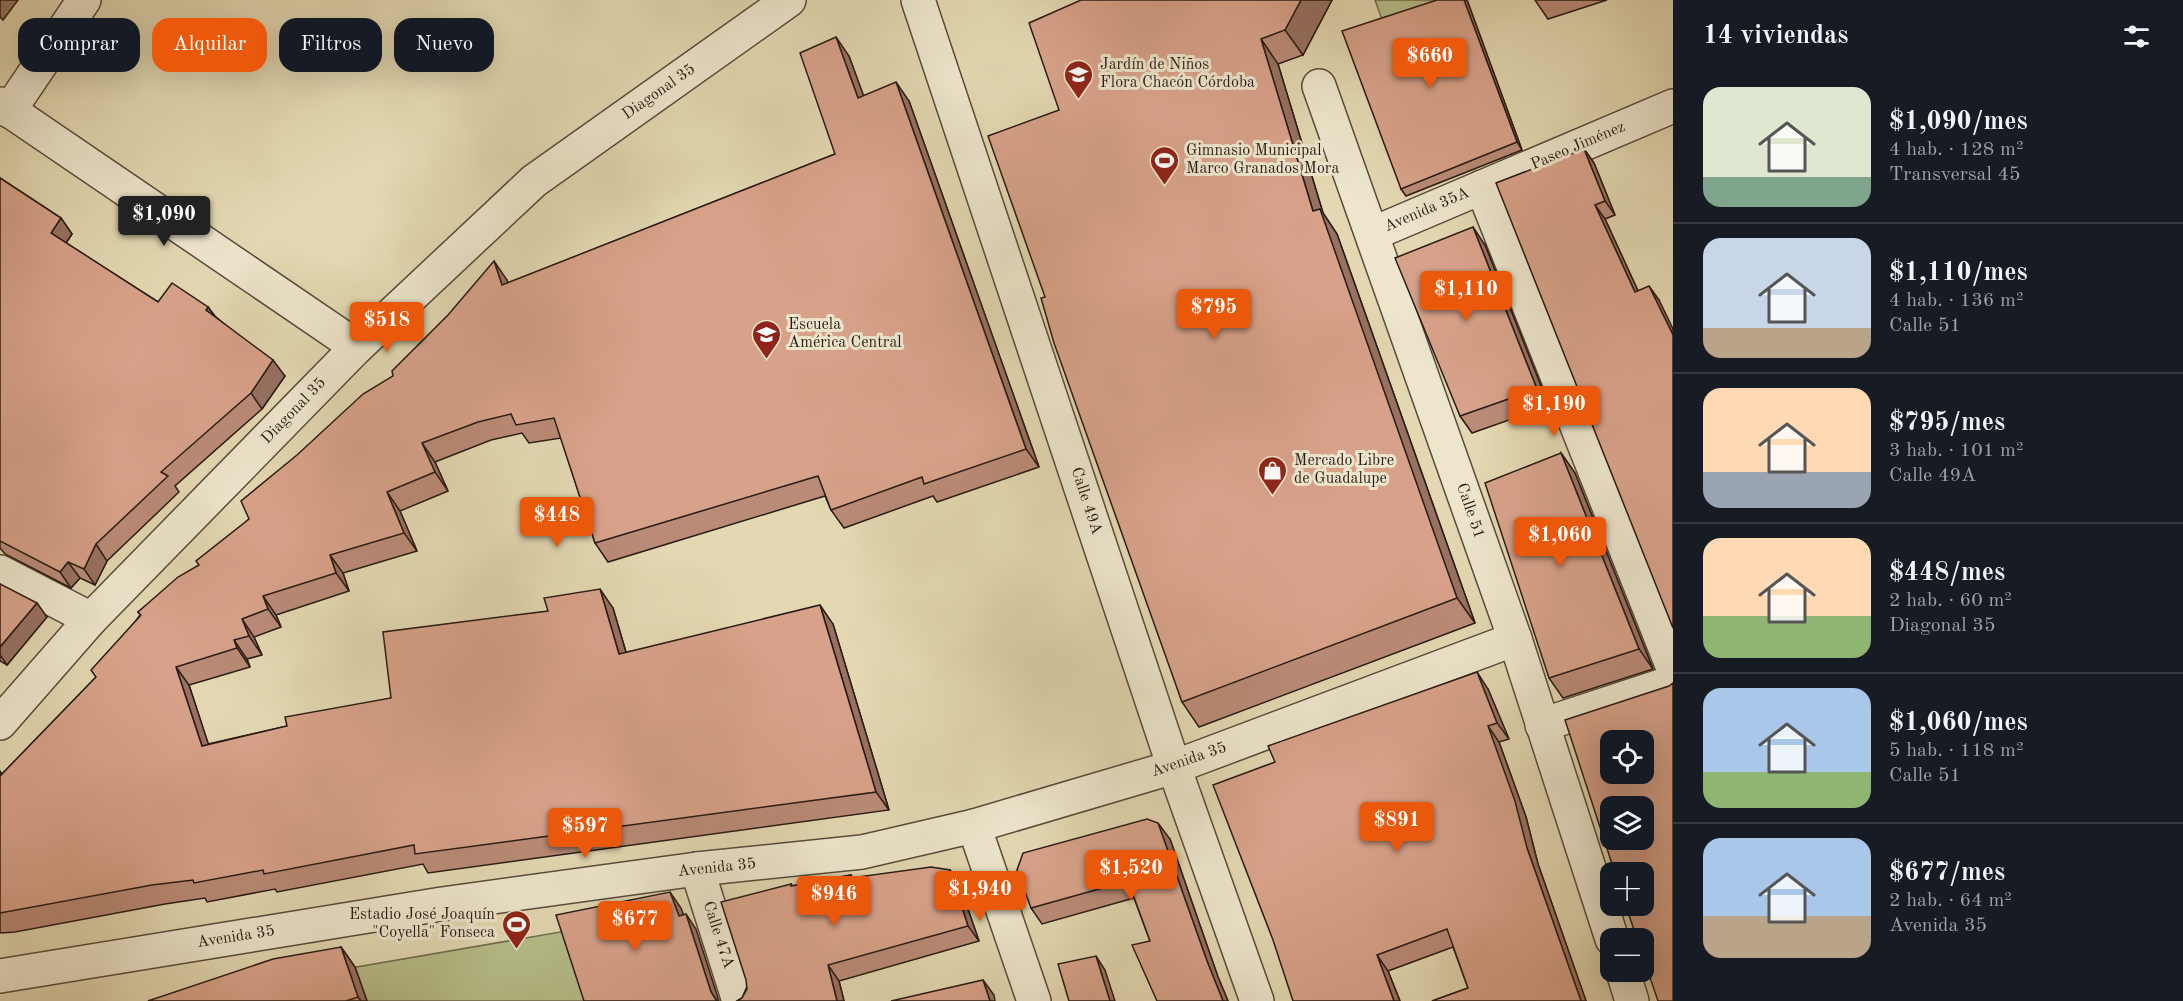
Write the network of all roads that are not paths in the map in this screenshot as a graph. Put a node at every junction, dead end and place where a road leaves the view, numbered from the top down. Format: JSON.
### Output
{"nodes":[{"id":1,"x":84,"y":0,"type":"edge"},
{"id":2,"x":789,"y":0,"type":"edge"},
{"id":3,"x":918,"y":0,"type":"edge"},
{"id":4,"x":1319,"y":86,"type":"dead end"},
{"id":5,"x":1673,"y":106,"type":"edge"},
{"id":6,"x":5,"y":107,"type":"edge"},
{"id":7,"x":1482,"y":187,"type":"junction"},
{"id":8,"x":1372,"y":234,"type":"junction"},
{"id":9,"x":357,"y":347,"type":"junction"},
{"id":10,"x":0,"y":572,"type":"edge"},
{"id":11,"x":91,"y":619,"type":"junction"},
{"id":12,"x":1515,"y":639,"type":"junction"},
{"id":13,"x":1673,"y":668,"type":"edge"},
{"id":14,"x":1673,"y":682,"type":"edge"},
{"id":15,"x":0,"y":723,"type":"edge"},
{"id":16,"x":1542,"y":725,"type":"junction"},
{"id":17,"x":1174,"y":767,"type":"junction"},
{"id":18,"x":974,"y":826,"type":"junction"},
{"id":19,"x":697,"y":869,"type":"junction"},
{"id":20,"x":1608,"y":928,"type":"edge"},
{"id":21,"x":0,"y":975,"type":"edge"},
{"id":22,"x":1626,"y":982,"type":"edge"},
{"id":23,"x":739,"y":1001,"type":"edge"},
{"id":24,"x":1034,"y":1001,"type":"edge"},
{"id":25,"x":1257,"y":1001,"type":"edge"},
{"id":26,"x":1632,"y":1001,"type":"edge"}],
"edges":[{"from":1,"to":6,"type":"street"},
{"from":2,"to":9,"type":"street","name":"Diagonal 35"},
{"from":3,"to":17,"type":"street","name":"Calle 49A"},
{"from":4,"to":8,"type":"street","name":"Calle 51"},
{"from":5,"to":7,"type":"street","name":"Paseo Jiménez"},
{"from":6,"to":9,"type":"street"},
{"from":7,"to":8,"type":"street","name":"Avenida 35A"},
{"from":7,"to":13,"type":"street"},
{"from":8,"to":12,"type":"street","name":"Calle 51"},
{"from":9,"to":11,"type":"street","name":"Diagonal 35"},
{"from":10,"to":11,"type":"street"},
{"from":11,"to":15,"type":"street","name":"Diagonal 35"},
{"from":12,"to":16,"type":"street","name":"Calle 51"},
{"from":12,"to":17,"type":"street","name":"Avenida 35"},
{"from":14,"to":16,"type":"street"},
{"from":16,"to":20,"type":"street","name":"Calle 51"},
{"from":17,"to":18,"type":"street","name":"Avenida 35"},
{"from":17,"to":25,"type":"street","name":"Calle 49A"},
{"from":18,"to":19,"type":"street","name":"Avenida 35"},
{"from":18,"to":24,"type":"street"},
{"from":19,"to":21,"type":"street","name":"Avenida 35"},
{"from":19,"to":23,"type":"street","name":"Calle 47A"},
{"from":22,"to":26,"type":"street"}]}
